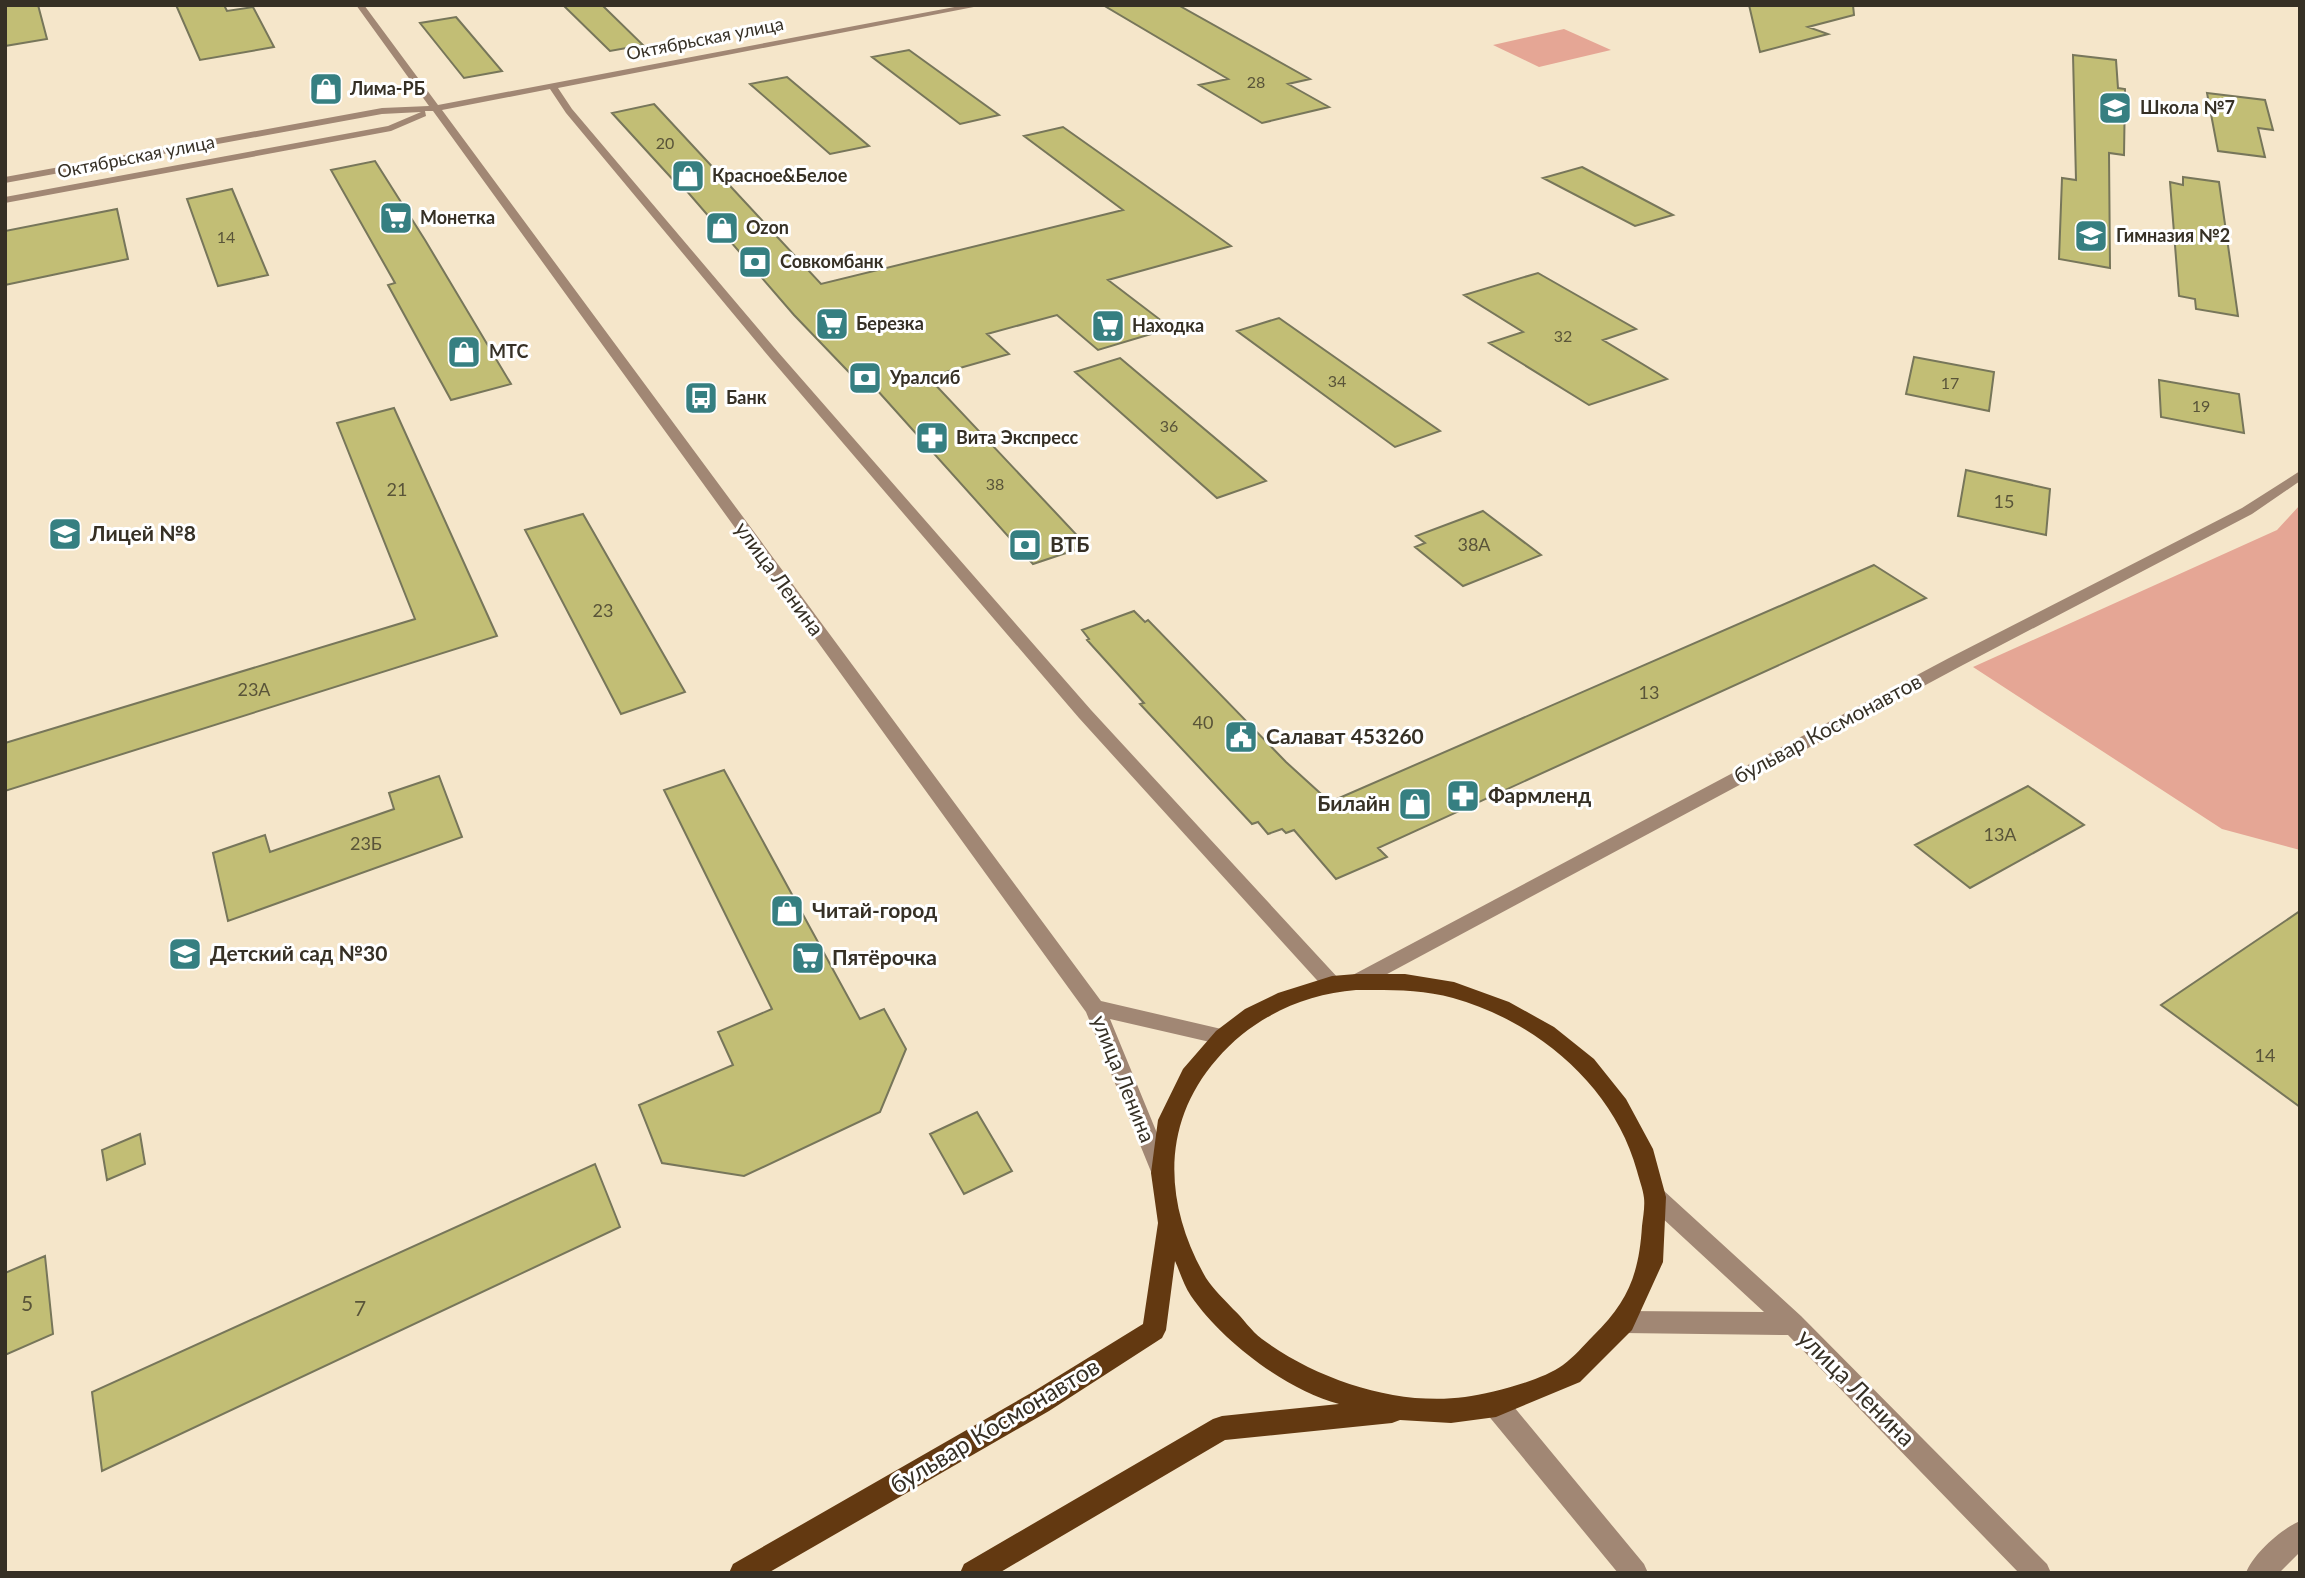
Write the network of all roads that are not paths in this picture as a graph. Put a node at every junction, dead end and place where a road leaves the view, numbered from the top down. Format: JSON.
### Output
{"nodes":[{"id":1,"x":360,"y":5,"type":"edge"},
{"id":2,"x":980,"y":5,"type":"edge"},
{"id":3,"x":552,"y":86,"type":"junction"},
{"id":4,"x":436,"y":108,"type":"junction"},
{"id":5,"x":5,"y":180,"type":"edge"},
{"id":6,"x":5,"y":200,"type":"edge"},
{"id":7,"x":2300,"y":475,"type":"edge"},
{"id":8,"x":1356,"y":982,"type":"junction"},
{"id":9,"x":1332,"y":984,"type":"junction"},
{"id":10,"x":1095,"y":1008,"type":"junction"},
{"id":11,"x":1223,"y":1037,"type":"junction"},
{"id":12,"x":1162,"y":1172,"type":"junction"},
{"id":13,"x":1654,"y":1197,"type":"junction"},
{"id":14,"x":1169,"y":1223,"type":"junction"},
{"id":15,"x":1624,"y":1322,"type":"junction"},
{"id":16,"x":1793,"y":1324,"type":"junction"},
{"id":17,"x":1496,"y":1405,"type":"junction"},
{"id":18,"x":1405,"y":1409,"type":"junction"},
{"id":19,"x":2300,"y":1534,"type":"edge"},
{"id":20,"x":742,"y":1573,"type":"edge"},
{"id":21,"x":973,"y":1573,"type":"edge"},
{"id":22,"x":1635,"y":1573,"type":"edge"},
{"id":23,"x":2038,"y":1573,"type":"edge"},
{"id":24,"x":2259,"y":1573,"type":"edge"}],
"edges":[{"from":1,"to":4,"type":"street","name":"улица Ленина"},
{"from":2,"to":3,"type":"street","name":"Октябрьская улица"},
{"from":3,"to":4,"type":"street","name":"Октябрьская улица"},
{"from":3,"to":9,"type":"street"},
{"from":4,"to":5,"type":"street","name":"Октябрьская улица"},
{"from":4,"to":6,"type":"street","name":"Октябрьская улица"},
{"from":4,"to":10,"type":"street","name":"улица Ленина"},
{"from":7,"to":8,"type":"street","name":"бульвар Космонавтов"},
{"from":8,"to":9,"type":"main road","name":"улица Ленина"},
{"from":8,"to":13,"type":"main road","name":"улица Ленина"},
{"from":9,"to":11,"type":"main road","name":"улица Ленина"},
{"from":10,"to":11,"type":"street"},
{"from":10,"to":12,"type":"street","name":"улица Ленина"},
{"from":11,"to":12,"type":"main road","name":"улица Ленина"},
{"from":12,"to":14,"type":"main road","name":"улица Ленина"},
{"from":13,"to":15,"type":"main road","name":"улица Ленина"},
{"from":13,"to":16,"type":"street"},
{"from":14,"to":18,"type":"main road","name":"улица Ленина"},
{"from":14,"to":20,"type":"main road","name":"бульвар Космонавтов"},
{"from":15,"to":16,"type":"street","name":"улица Ленина"},
{"from":15,"to":17,"type":"main road","name":"улица Ленина"},
{"from":16,"to":23,"type":"street","name":"улица Ленина"},
{"from":17,"to":18,"type":"main road","name":"улица Ленина"},
{"from":17,"to":22,"type":"street"},
{"from":18,"to":21,"type":"main road"},
{"from":19,"to":24,"type":"street"}]}
